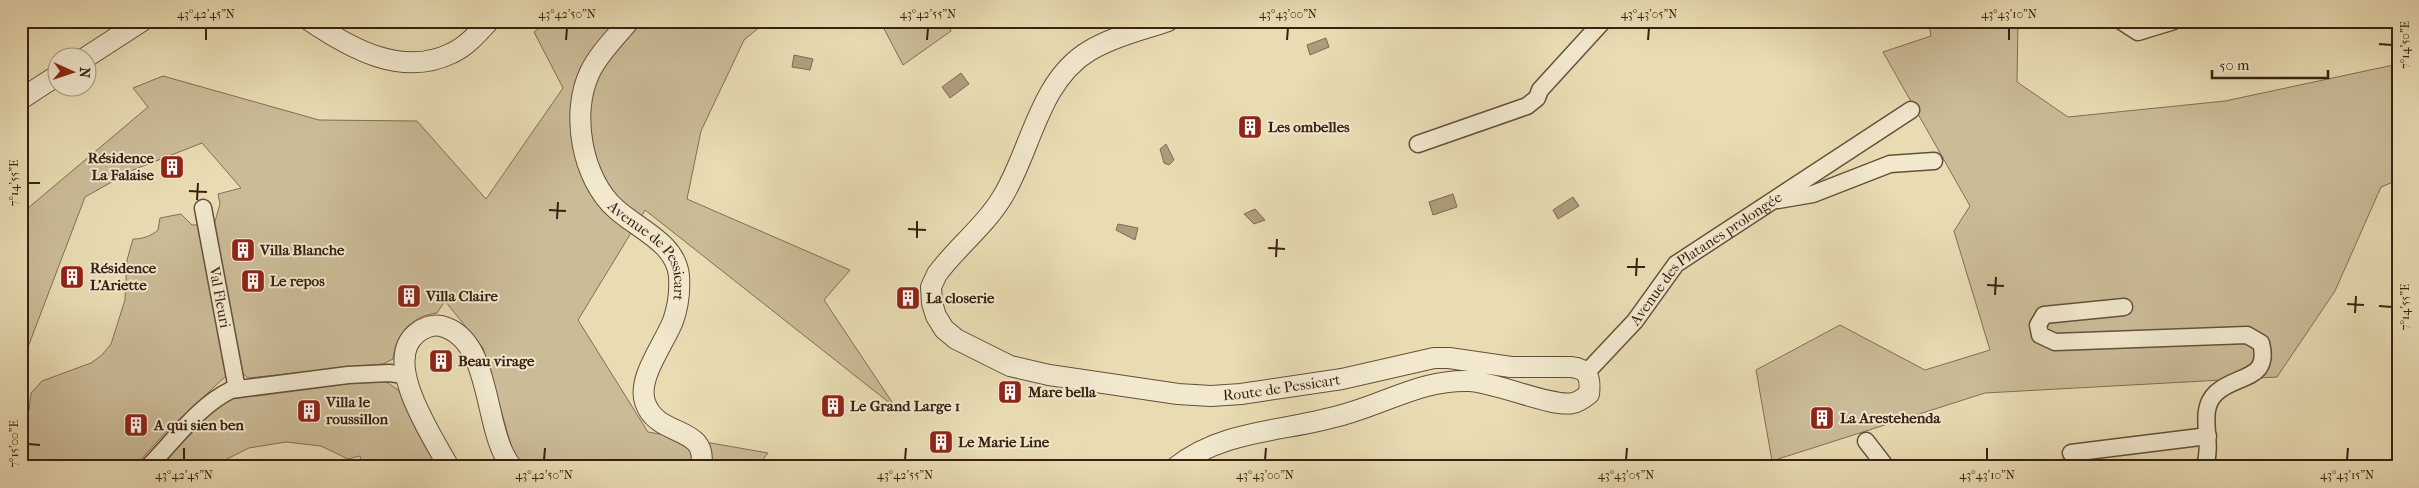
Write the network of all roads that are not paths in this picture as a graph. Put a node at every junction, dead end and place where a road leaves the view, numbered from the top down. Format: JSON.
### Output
{"nodes":[{"id":1,"x":142,"y":21,"type":"edge"},
{"id":2,"x":310,"y":21,"type":"edge"},
{"id":3,"x":489,"y":21,"type":"edge"},
{"id":4,"x":629,"y":21,"type":"edge"},
{"id":5,"x":1168,"y":21,"type":"edge"},
{"id":6,"x":1603,"y":21,"type":"edge"},
{"id":7,"x":2121,"y":21,"type":"edge"},
{"id":8,"x":2174,"y":21,"type":"edge"},
{"id":9,"x":98,"y":50,"type":"edge"},
{"id":10,"x":48,"y":81,"type":"edge"},
{"id":11,"x":21,"y":99,"type":"edge"},
{"id":12,"x":1911,"y":110,"type":"dead end"},
{"id":13,"x":1418,"y":144,"type":"dead end"},
{"id":14,"x":1934,"y":161,"type":"dead end"},
{"id":15,"x":1771,"y":201,"type":"junction"},
{"id":16,"x":203,"y":208,"type":"dead end"},
{"id":17,"x":2124,"y":307,"type":"dead end"},
{"id":18,"x":1587,"y":372,"type":"junction"},
{"id":19,"x":404,"y":375,"type":"junction"},
{"id":20,"x":237,"y":389,"type":"junction"},
{"id":21,"x":2208,"y":436,"type":"junction"},
{"id":22,"x":1866,"y":441,"type":"dead end"},
{"id":23,"x":2071,"y":453,"type":"dead end"},
{"id":24,"x":148,"y":467,"type":"edge"},
{"id":25,"x":448,"y":467,"type":"edge"},
{"id":26,"x":512,"y":467,"type":"edge"},
{"id":27,"x":701,"y":467,"type":"edge"},
{"id":28,"x":1176,"y":467,"type":"edge"},
{"id":29,"x":1886,"y":467,"type":"edge"},
{"id":30,"x":2204,"y":467,"type":"edge"}],
"edges":[{"from":1,"to":9,"type":"street"},
{"from":2,"to":3,"type":"street"},
{"from":4,"to":27,"type":"street","name":"Avenue de Pessicart"},
{"from":5,"to":18,"type":"street","name":"Route de Pessicart"},
{"from":6,"to":13,"type":"street"},
{"from":7,"to":8,"type":"street"},
{"from":10,"to":11,"type":"street"},
{"from":12,"to":15,"type":"street"},
{"from":14,"to":15,"type":"street","name":"Avenue des Platanes prolongée"},
{"from":15,"to":18,"type":"street","name":"Avenue des Platanes prolongée"},
{"from":16,"to":20,"type":"street","name":"Val Fleuri"},
{"from":17,"to":21,"type":"street"},
{"from":18,"to":28,"type":"street"},
{"from":19,"to":20,"type":"street"},
{"from":19,"to":25,"type":"street"},
{"from":19,"to":26,"type":"street"},
{"from":20,"to":24,"type":"street"},
{"from":21,"to":23,"type":"street"},
{"from":21,"to":30,"type":"street"},
{"from":22,"to":29,"type":"street"}]}
